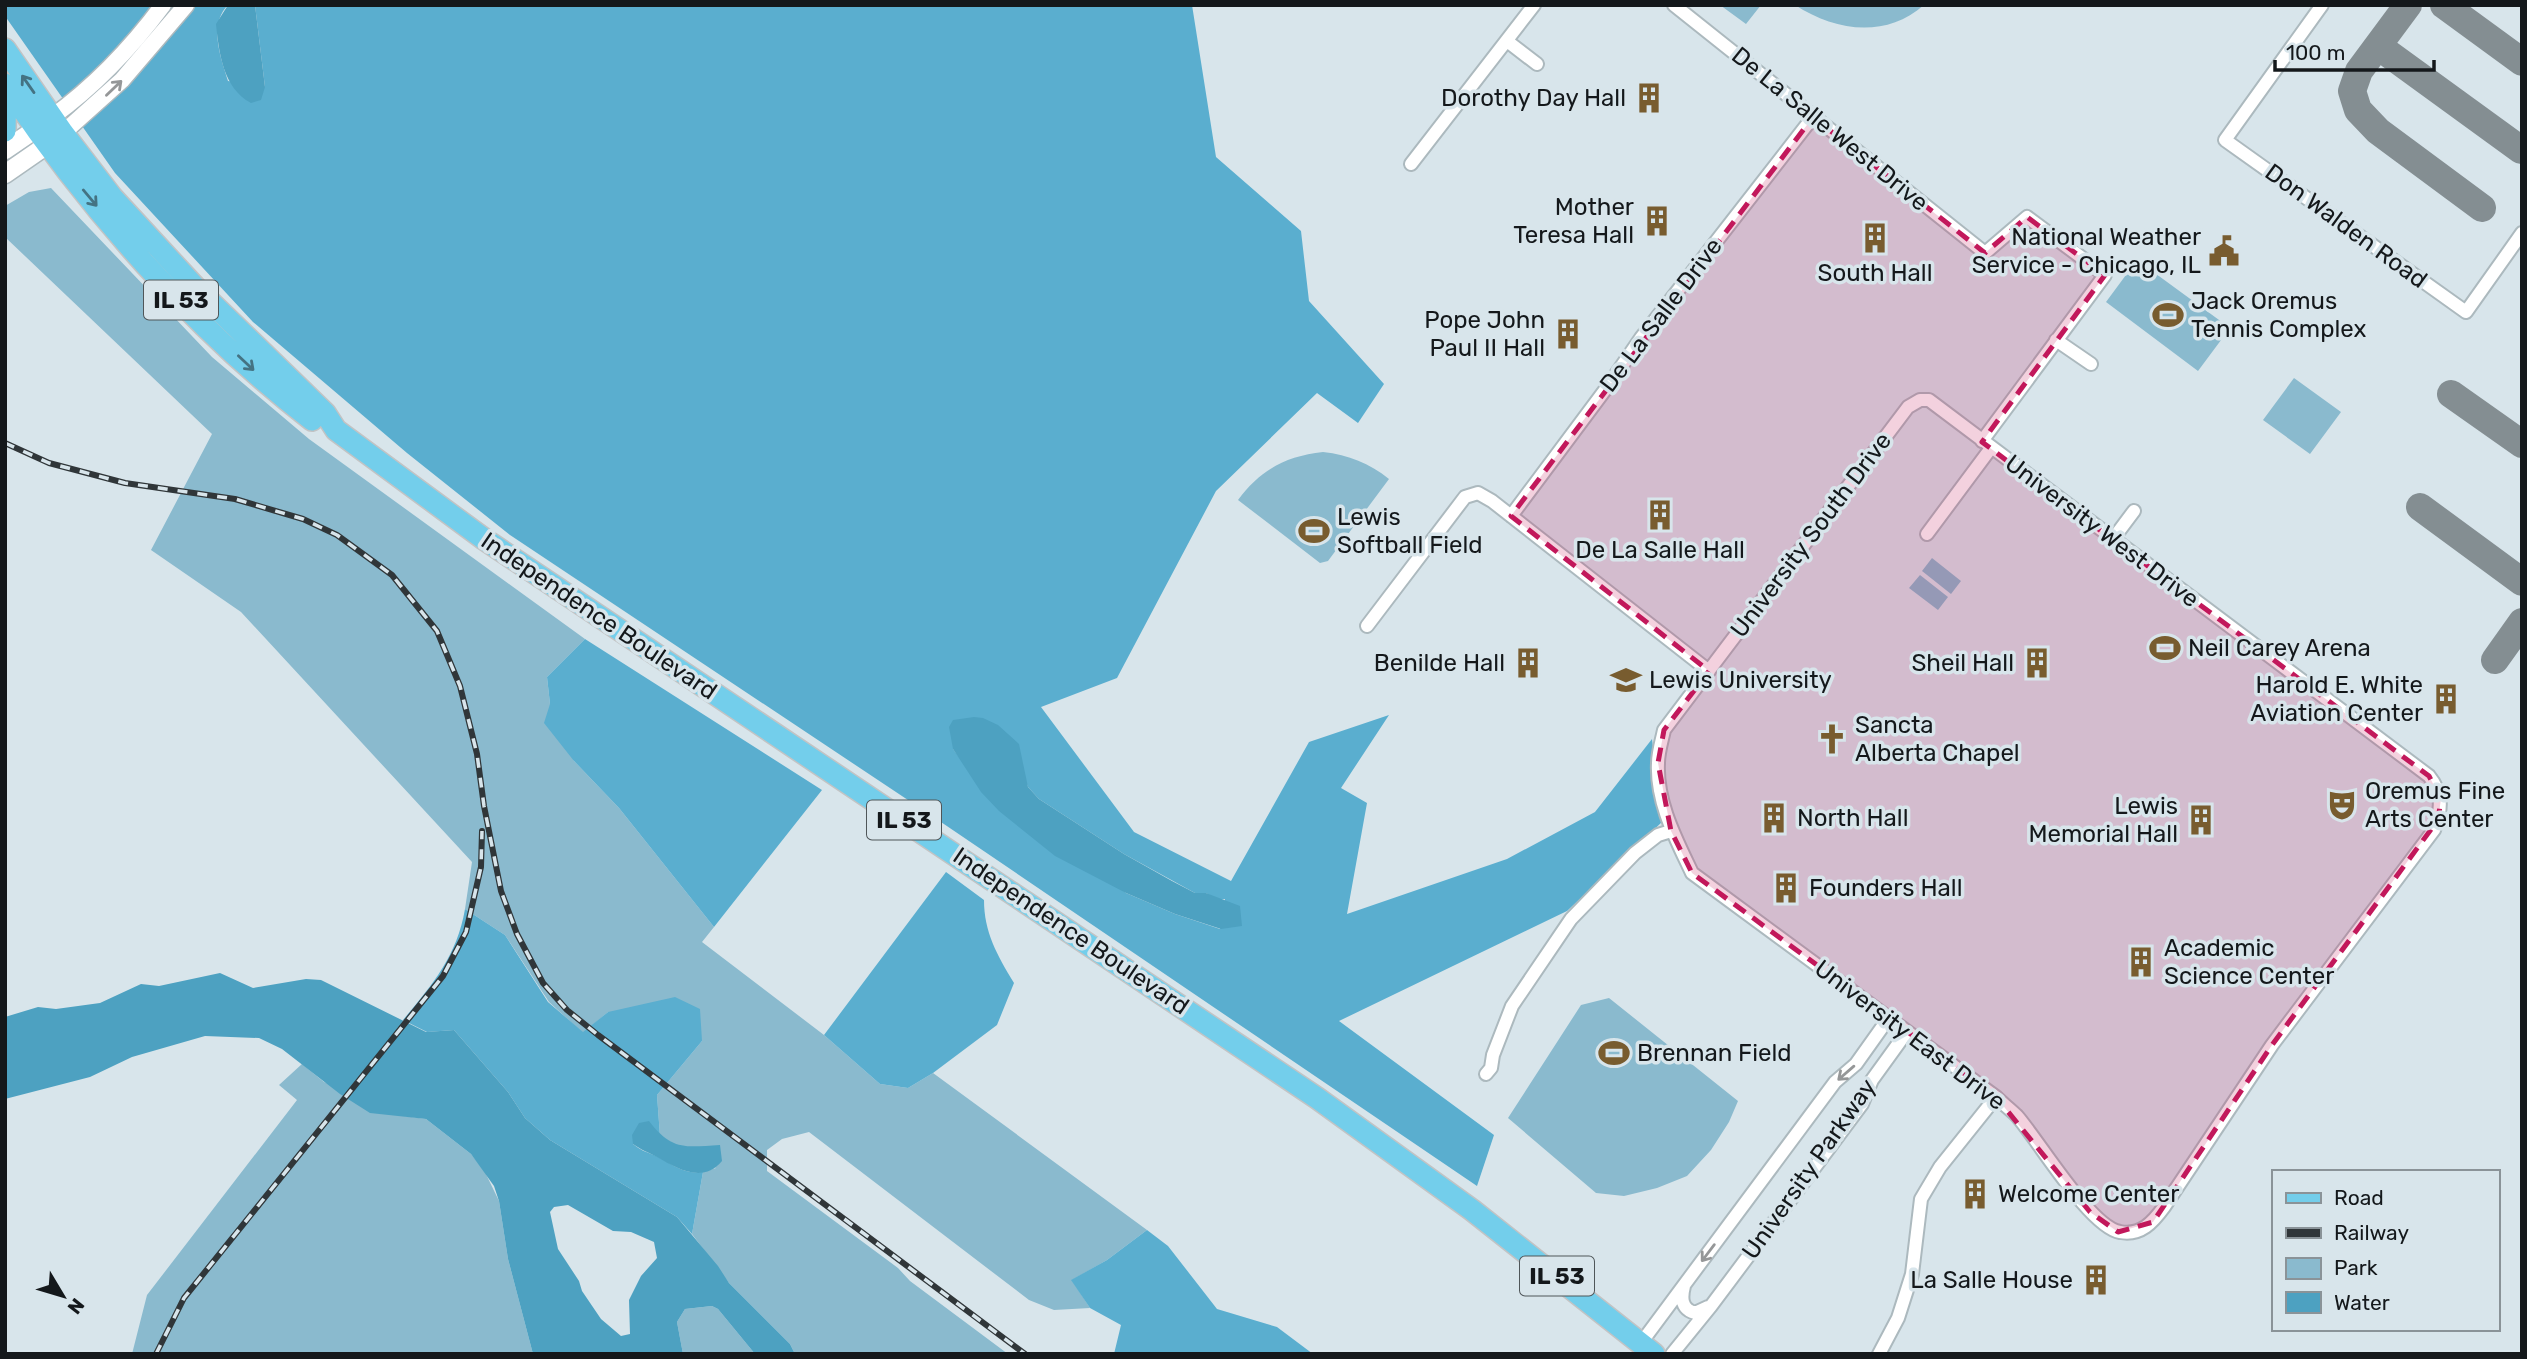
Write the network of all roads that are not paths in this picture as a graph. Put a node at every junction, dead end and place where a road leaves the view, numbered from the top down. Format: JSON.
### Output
{"nodes":[{"id":1,"x":163,"y":5,"type":"edge"},
{"id":2,"x":186,"y":5,"type":"edge"},
{"id":3,"x":1534,"y":5,"type":"edge"},
{"id":4,"x":1674,"y":5,"type":"edge"},
{"id":5,"x":2322,"y":5,"type":"edge"},
{"id":6,"x":1507,"y":41,"type":"junction"},
{"id":7,"x":5,"y":49,"type":"edge"},
{"id":8,"x":1537,"y":64,"type":"dead end"},
{"id":9,"x":6,"y":84,"type":"edge"},
{"id":10,"x":1814,"y":117,"type":"junction"},
{"id":11,"x":5,"y":131,"type":"edge"},
{"id":12,"x":50,"y":131,"type":"junction"},
{"id":13,"x":5,"y":150,"type":"edge"},
{"id":14,"x":1411,"y":164,"type":"dead end"},
{"id":15,"x":5,"y":174,"type":"edge"},
{"id":16,"x":2522,"y":233,"type":"edge"},
{"id":17,"x":2056,"y":341,"type":"junction"},
{"id":18,"x":2091,"y":364,"type":"dead end"},
{"id":19,"x":1908,"y":407,"type":"joint"},
{"id":20,"x":1986,"y":445,"type":"junction"},
{"id":21,"x":2134,"y":511,"type":"dead end"},
{"id":22,"x":1511,"y":516,"type":"junction"},
{"id":23,"x":1927,"y":534,"type":"dead end"},
{"id":24,"x":2113,"y":539,"type":"junction"},
{"id":25,"x":1367,"y":626,"type":"dead end"},
{"id":26,"x":1709,"y":671,"type":"junction"},
{"id":27,"x":1664,"y":730,"type":"joint"},
{"id":28,"x":2429,"y":776,"type":"joint"},
{"id":29,"x":1671,"y":831,"type":"junction"},
{"id":30,"x":1888,"y":1019,"type":"junction"},
{"id":31,"x":1906,"y":1032,"type":"junction"},
{"id":32,"x":1486,"y":1074,"type":"dead end"},
{"id":33,"x":1996,"y":1097,"type":"junction"},
{"id":34,"x":1685,"y":1285,"type":"junction"},
{"id":35,"x":1711,"y":1306,"type":"junction"},
{"id":36,"x":1648,"y":1349,"type":"edge"},
{"id":37,"x":1672,"y":1354,"type":"edge"},
{"id":38,"x":1879,"y":1354,"type":"edge"}],
"edges":[{"from":1,"to":12,"type":"street"},
{"from":12,"to":2,"type":"street","one_way":true},
{"from":3,"to":6,"type":"street"},
{"from":4,"to":10,"type":"street","name":"De La Salle West Drive"},
{"from":5,"to":16,"type":"street","name":"Don Walden Road"},
{"from":6,"to":8,"type":"street"},
{"from":6,"to":14,"type":"street"},
{"from":12,"to":7,"type":"main road","one_way":true},
{"from":9,"to":11,"type":"main road"},
{"from":9,"to":12,"type":"main road"},
{"from":10,"to":17,"type":"street","name":"De La Salle West Drive"},
{"from":10,"to":22,"type":"street","name":"De La Salle Drive"},
{"from":12,"to":13,"type":"main road"},
{"from":12,"to":15,"type":"main road"},
{"from":12,"to":36,"type":"main road","name":"Independence Boulevard","number":"IL 53"},
{"from":17,"to":18,"type":"street"},
{"from":17,"to":20,"type":"street"},
{"from":19,"to":20,"type":"street","name":"University West Drive"},
{"from":19,"to":26,"type":"street","name":"University South Drive"},
{"from":20,"to":23,"type":"street"},
{"from":20,"to":24,"type":"street","name":"University West Drive"},
{"from":21,"to":24,"type":"street"},
{"from":22,"to":25,"type":"street"},
{"from":22,"to":26,"type":"street"},
{"from":24,"to":28,"type":"street","name":"University West Drive"},
{"from":26,"to":27,"type":"street","name":"University South Drive"},
{"from":27,"to":29,"type":"street","name":"University East Drive"},
{"from":28,"to":33,"type":"street","name":"University East Drive"},
{"from":29,"to":30,"type":"street","name":"University East Drive"},
{"from":29,"to":32,"type":"street"},
{"from":30,"to":31,"type":"street","name":"University East Drive"},
{"from":30,"to":34,"type":"street","name":"University Parkway","one_way":true},
{"from":31,"to":33,"type":"street","name":"University East Drive"},
{"from":31,"to":35,"type":"street","name":"University Parkway"},
{"from":33,"to":38,"type":"street"},
{"from":34,"to":35,"type":"street"},
{"from":34,"to":36,"type":"street","name":"University Parkway"},
{"from":35,"to":37,"type":"street","name":"University Parkway"}]}
